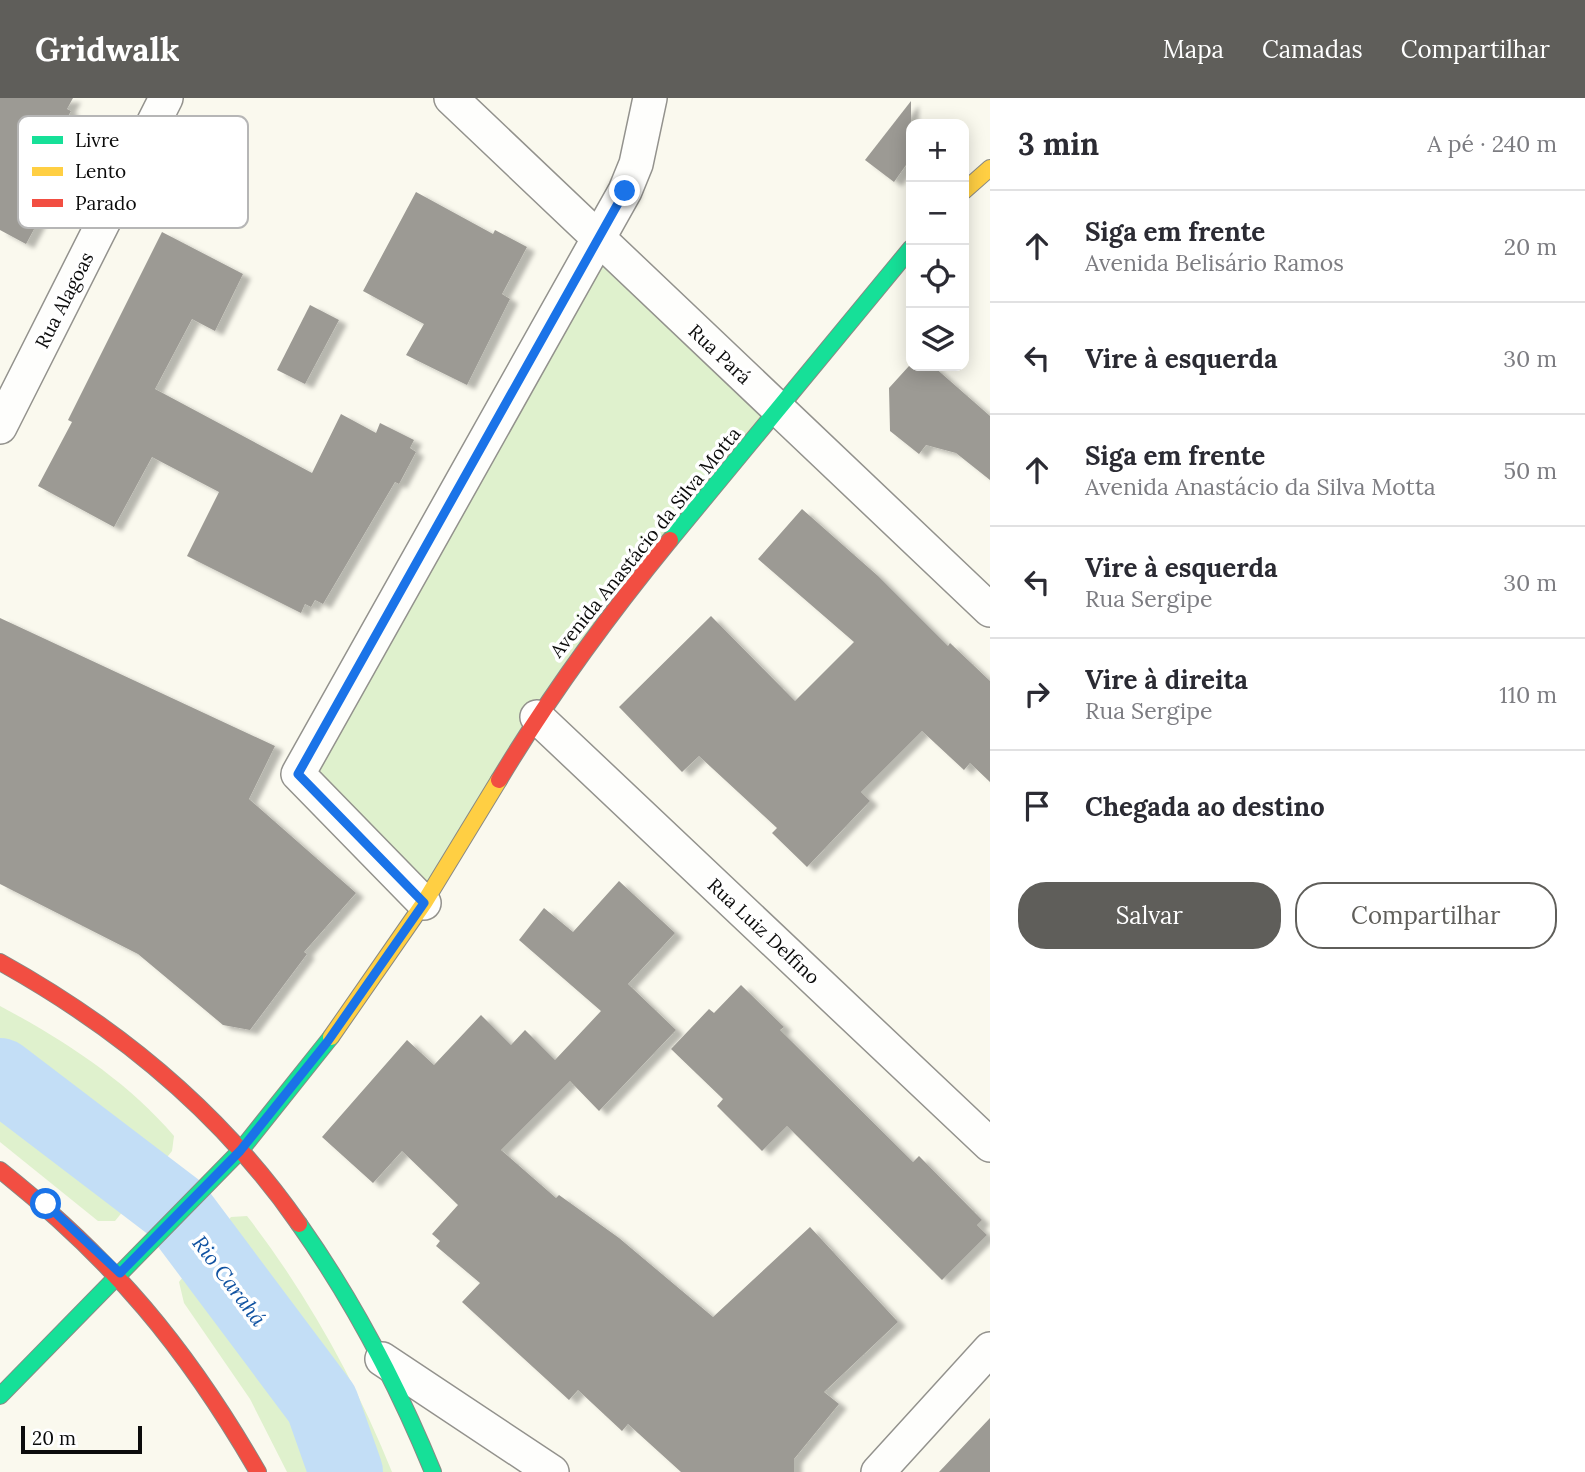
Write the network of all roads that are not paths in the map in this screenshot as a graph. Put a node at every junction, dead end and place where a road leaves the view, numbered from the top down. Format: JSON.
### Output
{"nodes":[{"id":1,"x":166,"y":98,"type":"edge"},
{"id":2,"x":451,"y":98,"type":"edge"},
{"id":3,"x":650,"y":98,"type":"edge"},
{"id":4,"x":157,"y":116,"type":"edge"},
{"id":5,"x":990,"y":168,"type":"edge"},
{"id":6,"x":969,"y":187,"type":"edge"},
{"id":7,"x":100,"y":228,"type":"edge"},
{"id":8,"x":599,"y":239,"type":"junction"},
{"id":9,"x":906,"y":254,"type":"edge"},
{"id":10,"x":778,"y":409,"type":"junction"},
{"id":11,"x":0,"y":427,"type":"edge"},
{"id":12,"x":990,"y":610,"type":"edge"},
{"id":13,"x":537,"y":717,"type":"junction"},
{"id":14,"x":424,"y":903,"type":"junction"},
{"id":15,"x":0,"y":962,"type":"edge"},
{"id":16,"x":990,"y":1145,"type":"edge"},
{"id":17,"x":240,"y":1151,"type":"junction"},
{"id":18,"x":0,"y":1170,"type":"edge"},
{"id":19,"x":120,"y":1273,"type":"junction"},
{"id":20,"x":990,"y":1349,"type":"edge"},
{"id":21,"x":382,"y":1359,"type":"junction"},
{"id":22,"x":0,"y":1396,"type":"edge"},
{"id":23,"x":258,"y":1472,"type":"edge"},
{"id":24,"x":433,"y":1472,"type":"edge"},
{"id":25,"x":552,"y":1472,"type":"edge"},
{"id":26,"x":878,"y":1472,"type":"edge"}],
"edges":[{"from":1,"to":4,"type":"street","name":"Rua Alagoas"},
{"from":2,"to":8,"type":"street","name":"Rua Pará"},
{"from":3,"to":8,"type":"street"},
{"from":5,"to":6,"type":"main road"},
{"from":7,"to":11,"type":"street","name":"Rua Alagoas"},
{"from":8,"to":10,"type":"street","name":"Rua Pará"},
{"from":8,"to":14,"type":"street"},
{"from":9,"to":10,"type":"main road","name":"Avenida Anastácio da Silva Motta"},
{"from":10,"to":12,"type":"street","name":"Rua Pará"},
{"from":10,"to":13,"type":"main road","name":"Avenida Anastácio da Silva Motta"},
{"from":13,"to":14,"type":"main road","name":"Avenida Anastácio da Silva Motta"},
{"from":13,"to":16,"type":"street","name":"Rua Luiz Delfino"},
{"from":14,"to":17,"type":"main road","name":"Avenida Anastácio da Silva Motta"},
{"from":15,"to":17,"type":"main road"},
{"from":17,"to":19,"type":"main road","name":"Avenida Anastácio da Silva Motta"},
{"from":17,"to":21,"type":"main road"},
{"from":18,"to":19,"type":"main road"},
{"from":19,"to":22,"type":"main road","name":"Avenida Anastácio da Silva Motta"},
{"from":19,"to":23,"type":"main road"},
{"from":20,"to":26,"type":"street"},
{"from":21,"to":24,"type":"main road"},
{"from":21,"to":25,"type":"street"}]}
